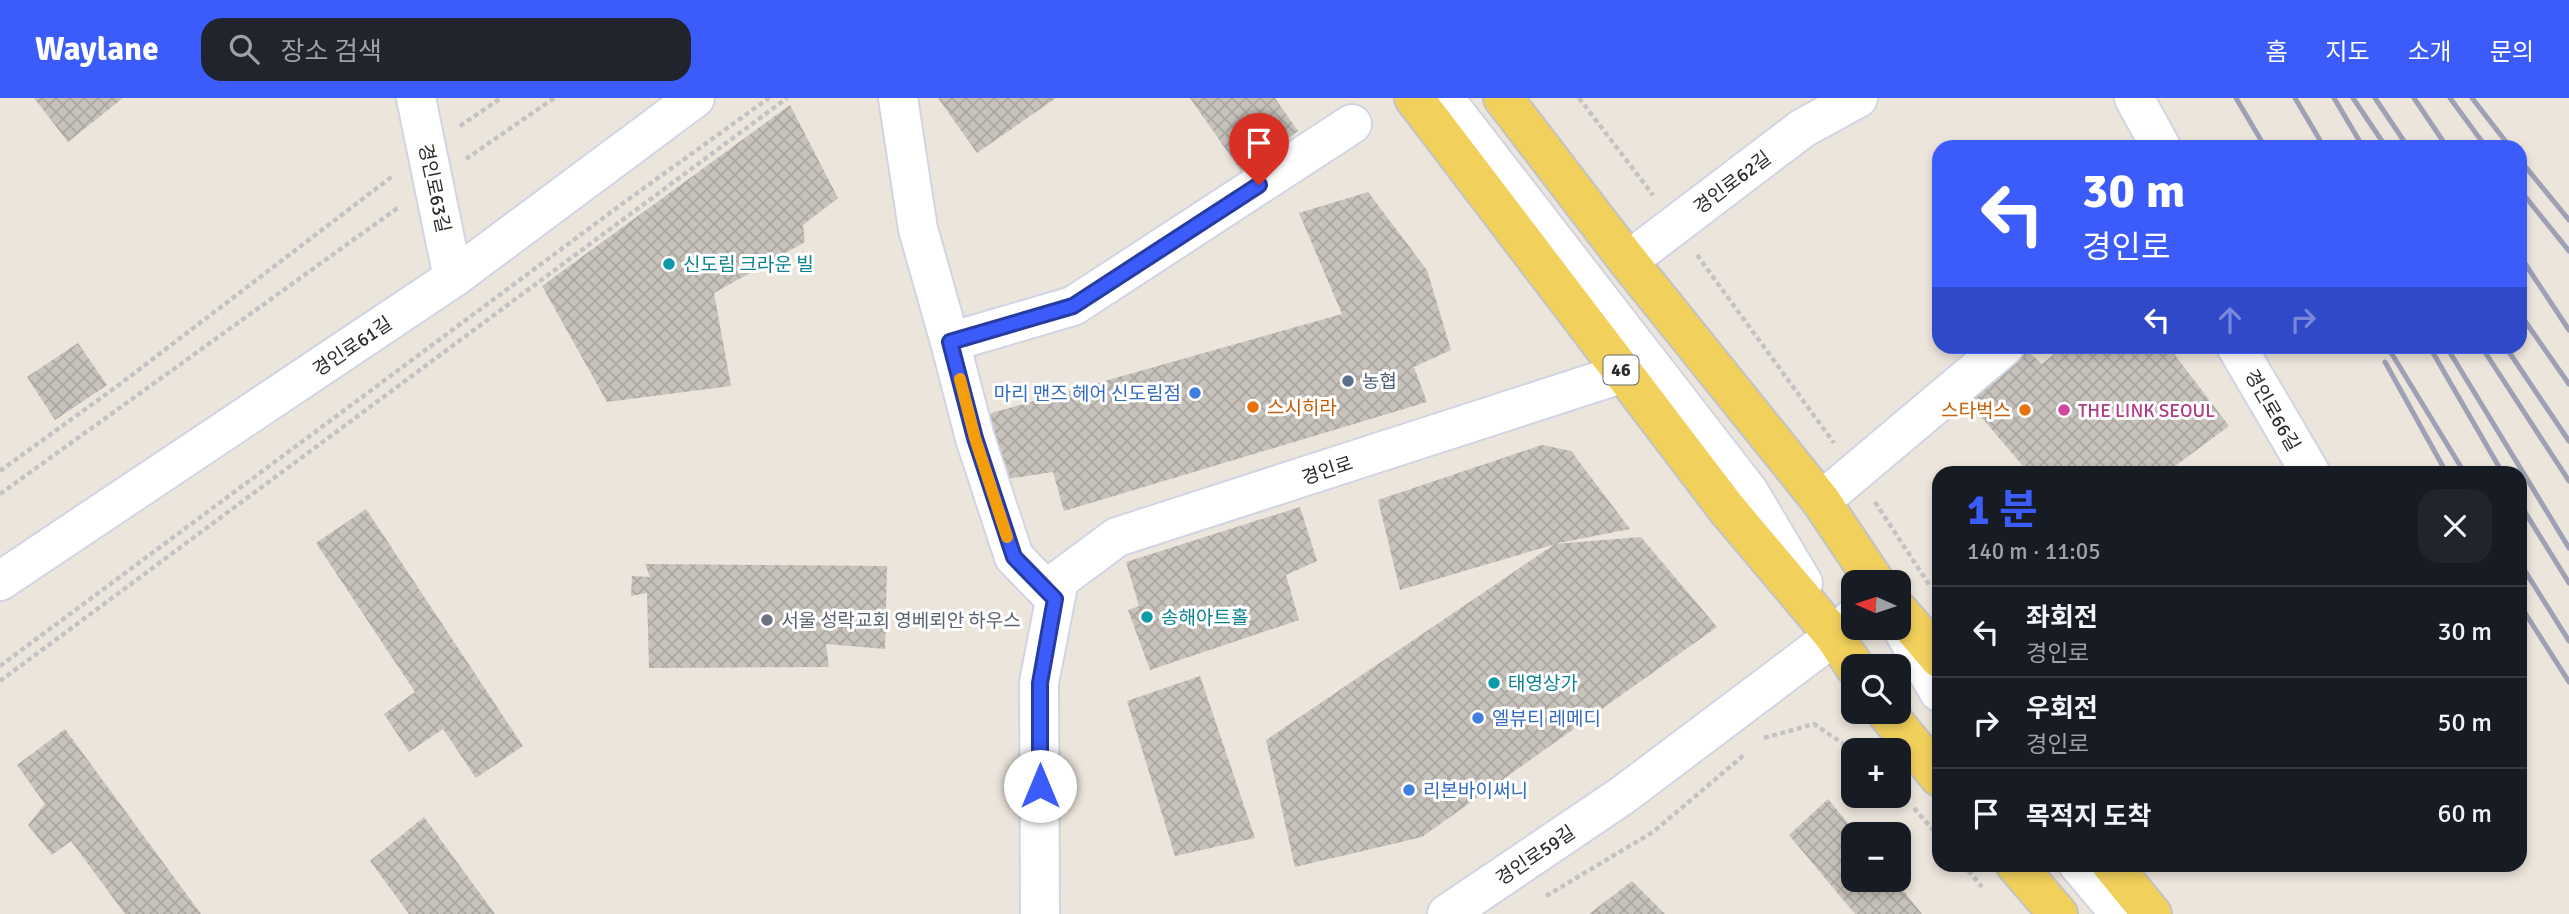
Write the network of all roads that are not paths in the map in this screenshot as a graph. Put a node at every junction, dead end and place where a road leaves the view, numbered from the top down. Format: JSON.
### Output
{"nodes":[{"id":1,"x":416,"y":98,"type":"edge"},
{"id":2,"x":695,"y":98,"type":"edge"},
{"id":3,"x":898,"y":98,"type":"edge"},
{"id":4,"x":1414,"y":98,"type":"edge"},
{"id":5,"x":1444,"y":98,"type":"edge"},
{"id":6,"x":1503,"y":98,"type":"edge"},
{"id":7,"x":2134,"y":98,"type":"edge"},
{"id":8,"x":1842,"y":102,"type":"edge"},
{"id":9,"x":1352,"y":124,"type":"dead end"},
{"id":10,"x":2157,"y":140,"type":"edge"},
{"id":11,"x":1628,"y":261,"type":"junction"},
{"id":12,"x":453,"y":278,"type":"junction"},
{"id":13,"x":950,"y":342,"type":"junction"},
{"id":14,"x":1996,"y":354,"type":"edge"},
{"id":15,"x":2241,"y":354,"type":"edge"},
{"id":16,"x":1624,"y":373,"type":"junction"},
{"id":17,"x":2306,"y":466,"type":"edge"},
{"id":18,"x":1821,"y":501,"type":"junction"},
{"id":19,"x":1867,"y":570,"type":"edge"},
{"id":20,"x":0,"y":580,"type":"edge"},
{"id":21,"x":1055,"y":599,"type":"junction"},
{"id":22,"x":1911,"y":625,"type":"edge"},
{"id":23,"x":1841,"y":631,"type":"edge"},
{"id":24,"x":1841,"y":633,"type":"edge"},
{"id":25,"x":1847,"y":640,"type":"edge"},
{"id":26,"x":1910,"y":640,"type":"edge"},
{"id":27,"x":1932,"y":650,"type":"edge"},
{"id":28,"x":1932,"y":680,"type":"edge"},
{"id":29,"x":1894,"y":724,"type":"edge"},
{"id":30,"x":1932,"y":769,"type":"edge"},
{"id":31,"x":2022,"y":872,"type":"edge"},
{"id":32,"x":2085,"y":872,"type":"edge"},
{"id":33,"x":2118,"y":872,"type":"edge"},
{"id":34,"x":1040,"y":914,"type":"edge"},
{"id":35,"x":1447,"y":914,"type":"edge"},
{"id":36,"x":2058,"y":914,"type":"edge"},
{"id":37,"x":2120,"y":914,"type":"edge"},
{"id":38,"x":2152,"y":914,"type":"edge"}],
"edges":[{"from":1,"to":12,"type":"street","name":"경인로63길"},
{"from":2,"to":12,"type":"street","name":"경인로61길"},
{"from":3,"to":13,"type":"street"},
{"from":4,"to":16,"type":"main road","number":"46"},
{"from":5,"to":23,"type":"street"},
{"from":6,"to":11,"type":"main road"},
{"from":7,"to":10,"type":"street"},
{"from":8,"to":11,"type":"street","name":"경인로62길"},
{"from":9,"to":13,"type":"street"},
{"from":11,"to":18,"type":"main road"},
{"from":12,"to":20,"type":"street","name":"경인로61길"},
{"from":13,"to":21,"type":"street"},
{"from":14,"to":18,"type":"street"},
{"from":15,"to":17,"type":"street","name":"경인로66길"},
{"from":16,"to":21,"type":"street","name":"경인로"},
{"from":16,"to":24,"type":"main road","number":"46"},
{"from":18,"to":19,"type":"main road"},
{"from":21,"to":34,"type":"street","name":"경인로"},
{"from":22,"to":27,"type":"main road"},
{"from":25,"to":35,"type":"street","name":"경인로59길"},
{"from":26,"to":28,"type":"street"},
{"from":29,"to":30,"type":"main road"},
{"from":31,"to":36,"type":"main road"},
{"from":32,"to":37,"type":"street"},
{"from":33,"to":38,"type":"main road"}]}
